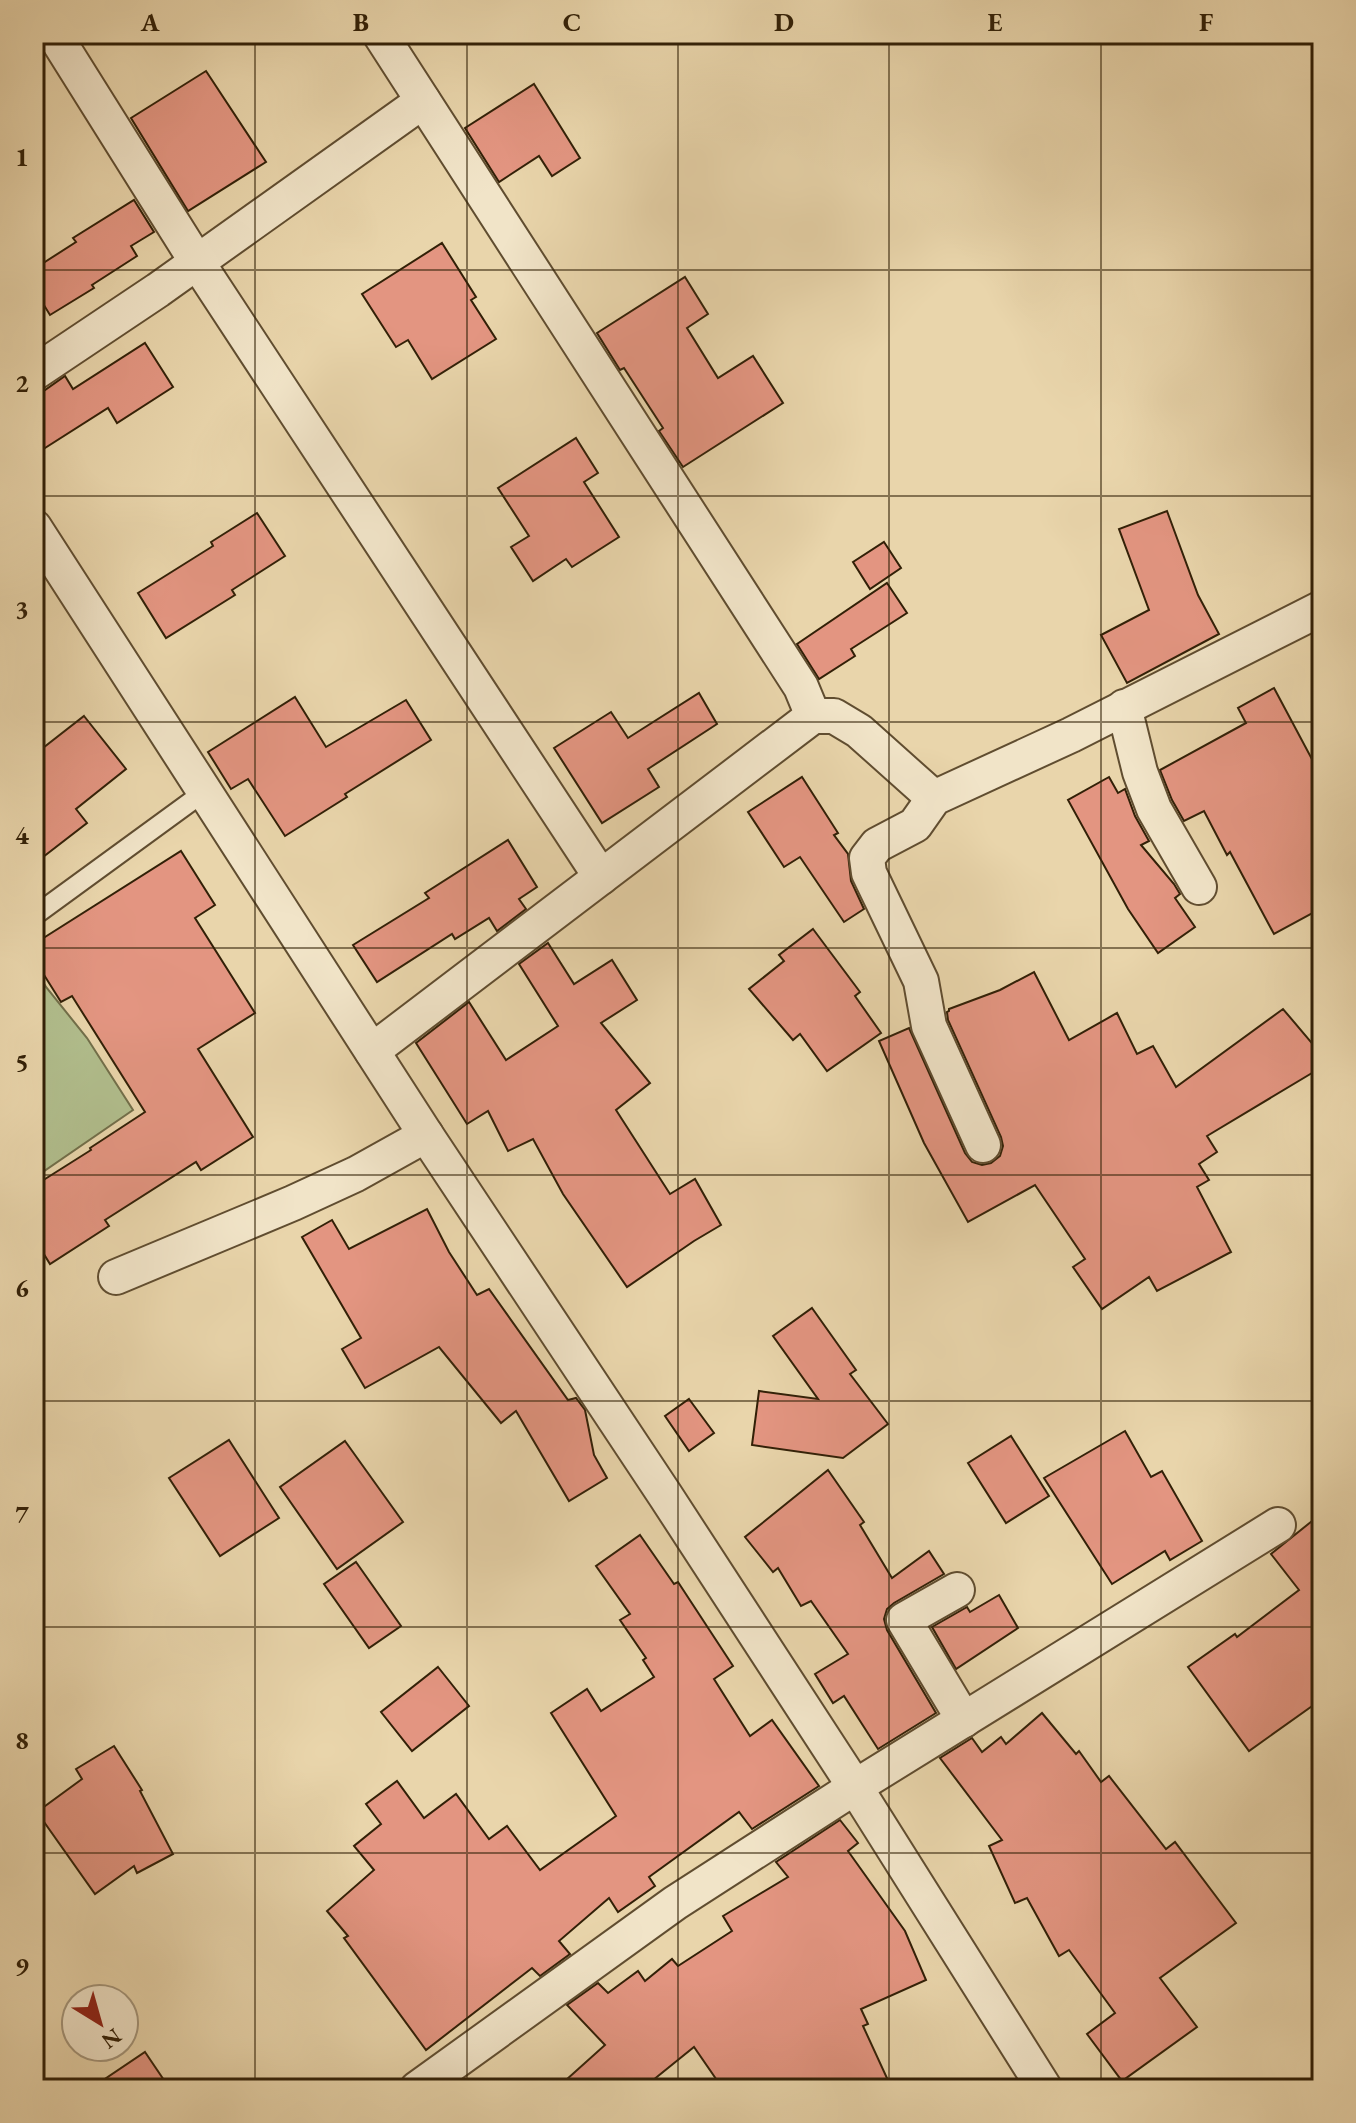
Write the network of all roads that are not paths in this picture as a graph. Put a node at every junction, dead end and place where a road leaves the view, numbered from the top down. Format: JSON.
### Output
{"nodes":[{"id":1,"x":54,"y":34,"type":"edge"},
{"id":2,"x":380,"y":34,"type":"edge"},
{"id":3,"x":423,"y":101,"type":"junction"},
{"id":4,"x":197,"y":262,"type":"junction"},
{"id":5,"x":34,"y":373,"type":"edge"},
{"id":6,"x":34,"y":527,"type":"edge"},
{"id":7,"x":1322,"y":608,"type":"edge"},
{"id":8,"x":1124,"y":707,"type":"junction"},
{"id":9,"x":813,"y":716,"type":"junction"},
{"id":10,"x":204,"y":792,"type":"junction"},
{"id":11,"x":934,"y":798,"type":"junction"},
{"id":12,"x":601,"y":877,"type":"junction"},
{"id":13,"x":1199,"y":887,"type":"dead end"},
{"id":14,"x":34,"y":916,"type":"edge"},
{"id":15,"x":372,"y":1051,"type":"junction"},
{"id":16,"x":426,"y":1135,"type":"junction"},
{"id":17,"x":983,"y":1145,"type":"dead end"},
{"id":18,"x":116,"y":1277,"type":"dead end"},
{"id":19,"x":1278,"y":1525,"type":"dead end"},
{"id":20,"x":957,"y":1590,"type":"dead end"},
{"id":21,"x":964,"y":1720,"type":"junction"},
{"id":22,"x":855,"y":1787,"type":"junction"},
{"id":23,"x":417,"y":2089,"type":"edge"},
{"id":24,"x":1045,"y":2089,"type":"edge"}],
"edges":[{"from":1,"to":4,"type":"street"},
{"from":2,"to":3,"type":"street"},
{"from":3,"to":4,"type":"street"},
{"from":3,"to":9,"type":"street"},
{"from":4,"to":5,"type":"street"},
{"from":4,"to":12,"type":"street"},
{"from":6,"to":10,"type":"street"},
{"from":7,"to":8,"type":"street"},
{"from":8,"to":11,"type":"street"},
{"from":8,"to":13,"type":"street"},
{"from":9,"to":11,"type":"street"},
{"from":9,"to":12,"type":"street"},
{"from":10,"to":14,"type":"lane"},
{"from":10,"to":15,"type":"street"},
{"from":11,"to":17,"type":"street"},
{"from":12,"to":15,"type":"street"},
{"from":15,"to":16,"type":"street"},
{"from":16,"to":18,"type":"street"},
{"from":16,"to":22,"type":"street"},
{"from":19,"to":21,"type":"street"},
{"from":20,"to":21,"type":"street"},
{"from":21,"to":22,"type":"street"},
{"from":22,"to":23,"type":"street"},
{"from":22,"to":24,"type":"street"}]}
